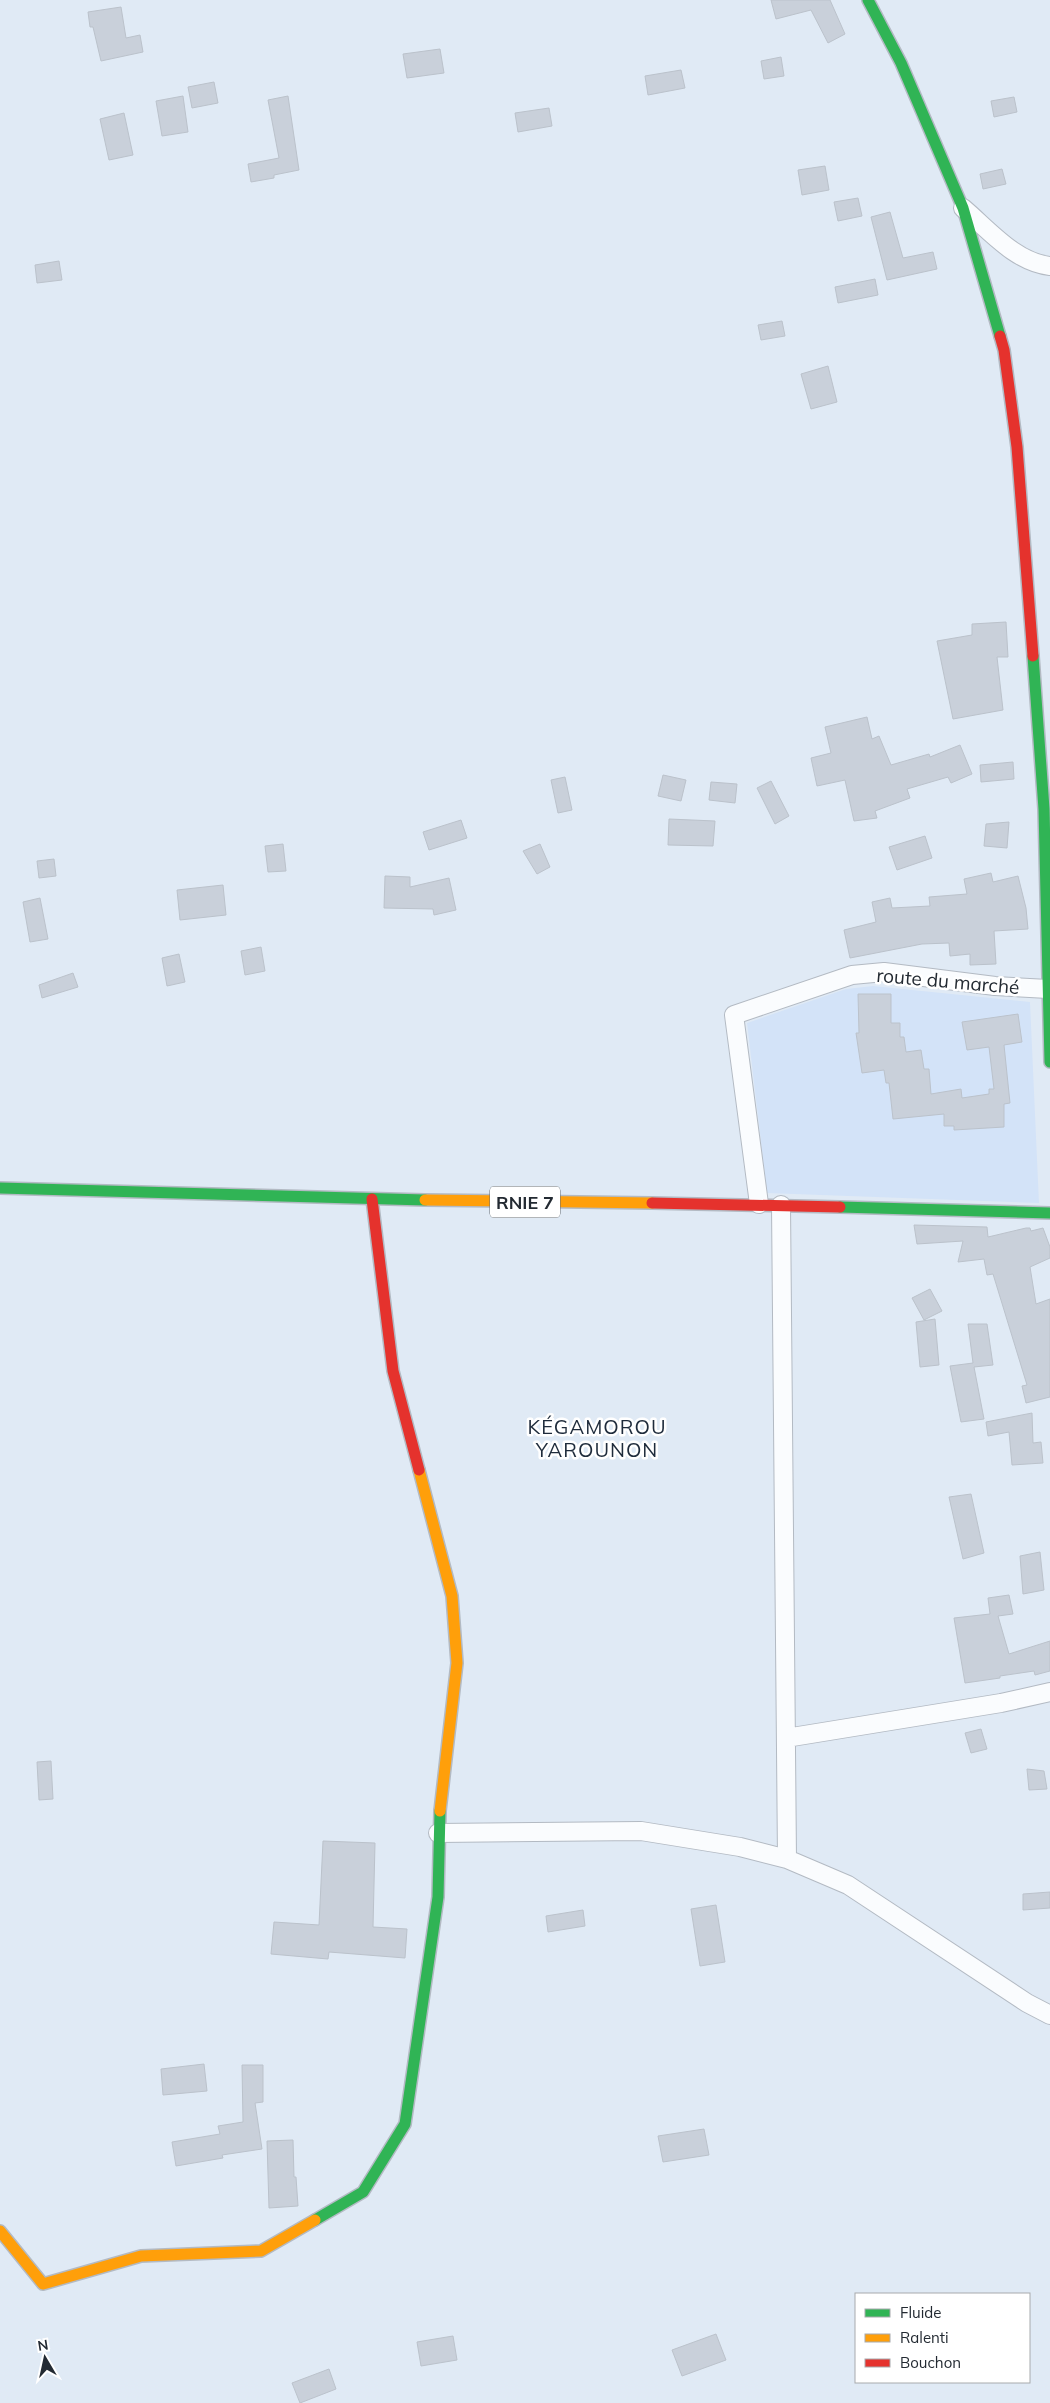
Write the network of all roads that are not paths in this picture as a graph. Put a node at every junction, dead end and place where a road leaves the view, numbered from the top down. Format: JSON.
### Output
{"nodes":[{"id":1,"x":868,"y":0,"type":"edge"},
{"id":2,"x":963,"y":208,"type":"junction"},
{"id":3,"x":1050,"y":266,"type":"edge"},
{"id":4,"x":1047,"y":809,"type":"edge"},
{"id":5,"x":1049,"y":998,"type":"edge"},
{"id":6,"x":1050,"y":1062,"type":"edge"},
{"id":7,"x":0,"y":1188,"type":"edge"},
{"id":8,"x":372,"y":1199,"type":"junction"},
{"id":9,"x":759,"y":1204,"type":"junction"},
{"id":10,"x":781,"y":1205,"type":"junction"},
{"id":11,"x":1050,"y":1213,"type":"edge"},
{"id":12,"x":1050,"y":1692,"type":"edge"},
{"id":13,"x":786,"y":1738,"type":"junction"},
{"id":14,"x":438,"y":1833,"type":"junction"},
{"id":15,"x":787,"y":1859,"type":"junction"},
{"id":16,"x":1050,"y":2014,"type":"edge"},
{"id":17,"x":0,"y":2231,"type":"edge"}],
"edges":[{"from":1,"to":2,"type":"street"},
{"from":2,"to":3,"type":"street"},
{"from":2,"to":4,"type":"street"},
{"from":4,"to":5,"type":"street"},
{"from":5,"to":6,"type":"street"},
{"from":5,"to":9,"type":"street","name":"route du marché"},
{"from":7,"to":8,"type":"street","number":"RNIE 7"},
{"from":8,"to":9,"type":"street","number":"RNIE 7"},
{"from":8,"to":14,"type":"street"},
{"from":9,"to":10,"type":"street","number":"RNIE 7"},
{"from":10,"to":11,"type":"street","number":"RNIE 7"},
{"from":10,"to":13,"type":"street"},
{"from":12,"to":13,"type":"street"},
{"from":13,"to":15,"type":"street"},
{"from":14,"to":15,"type":"street"},
{"from":14,"to":17,"type":"street"},
{"from":15,"to":16,"type":"street"}]}
